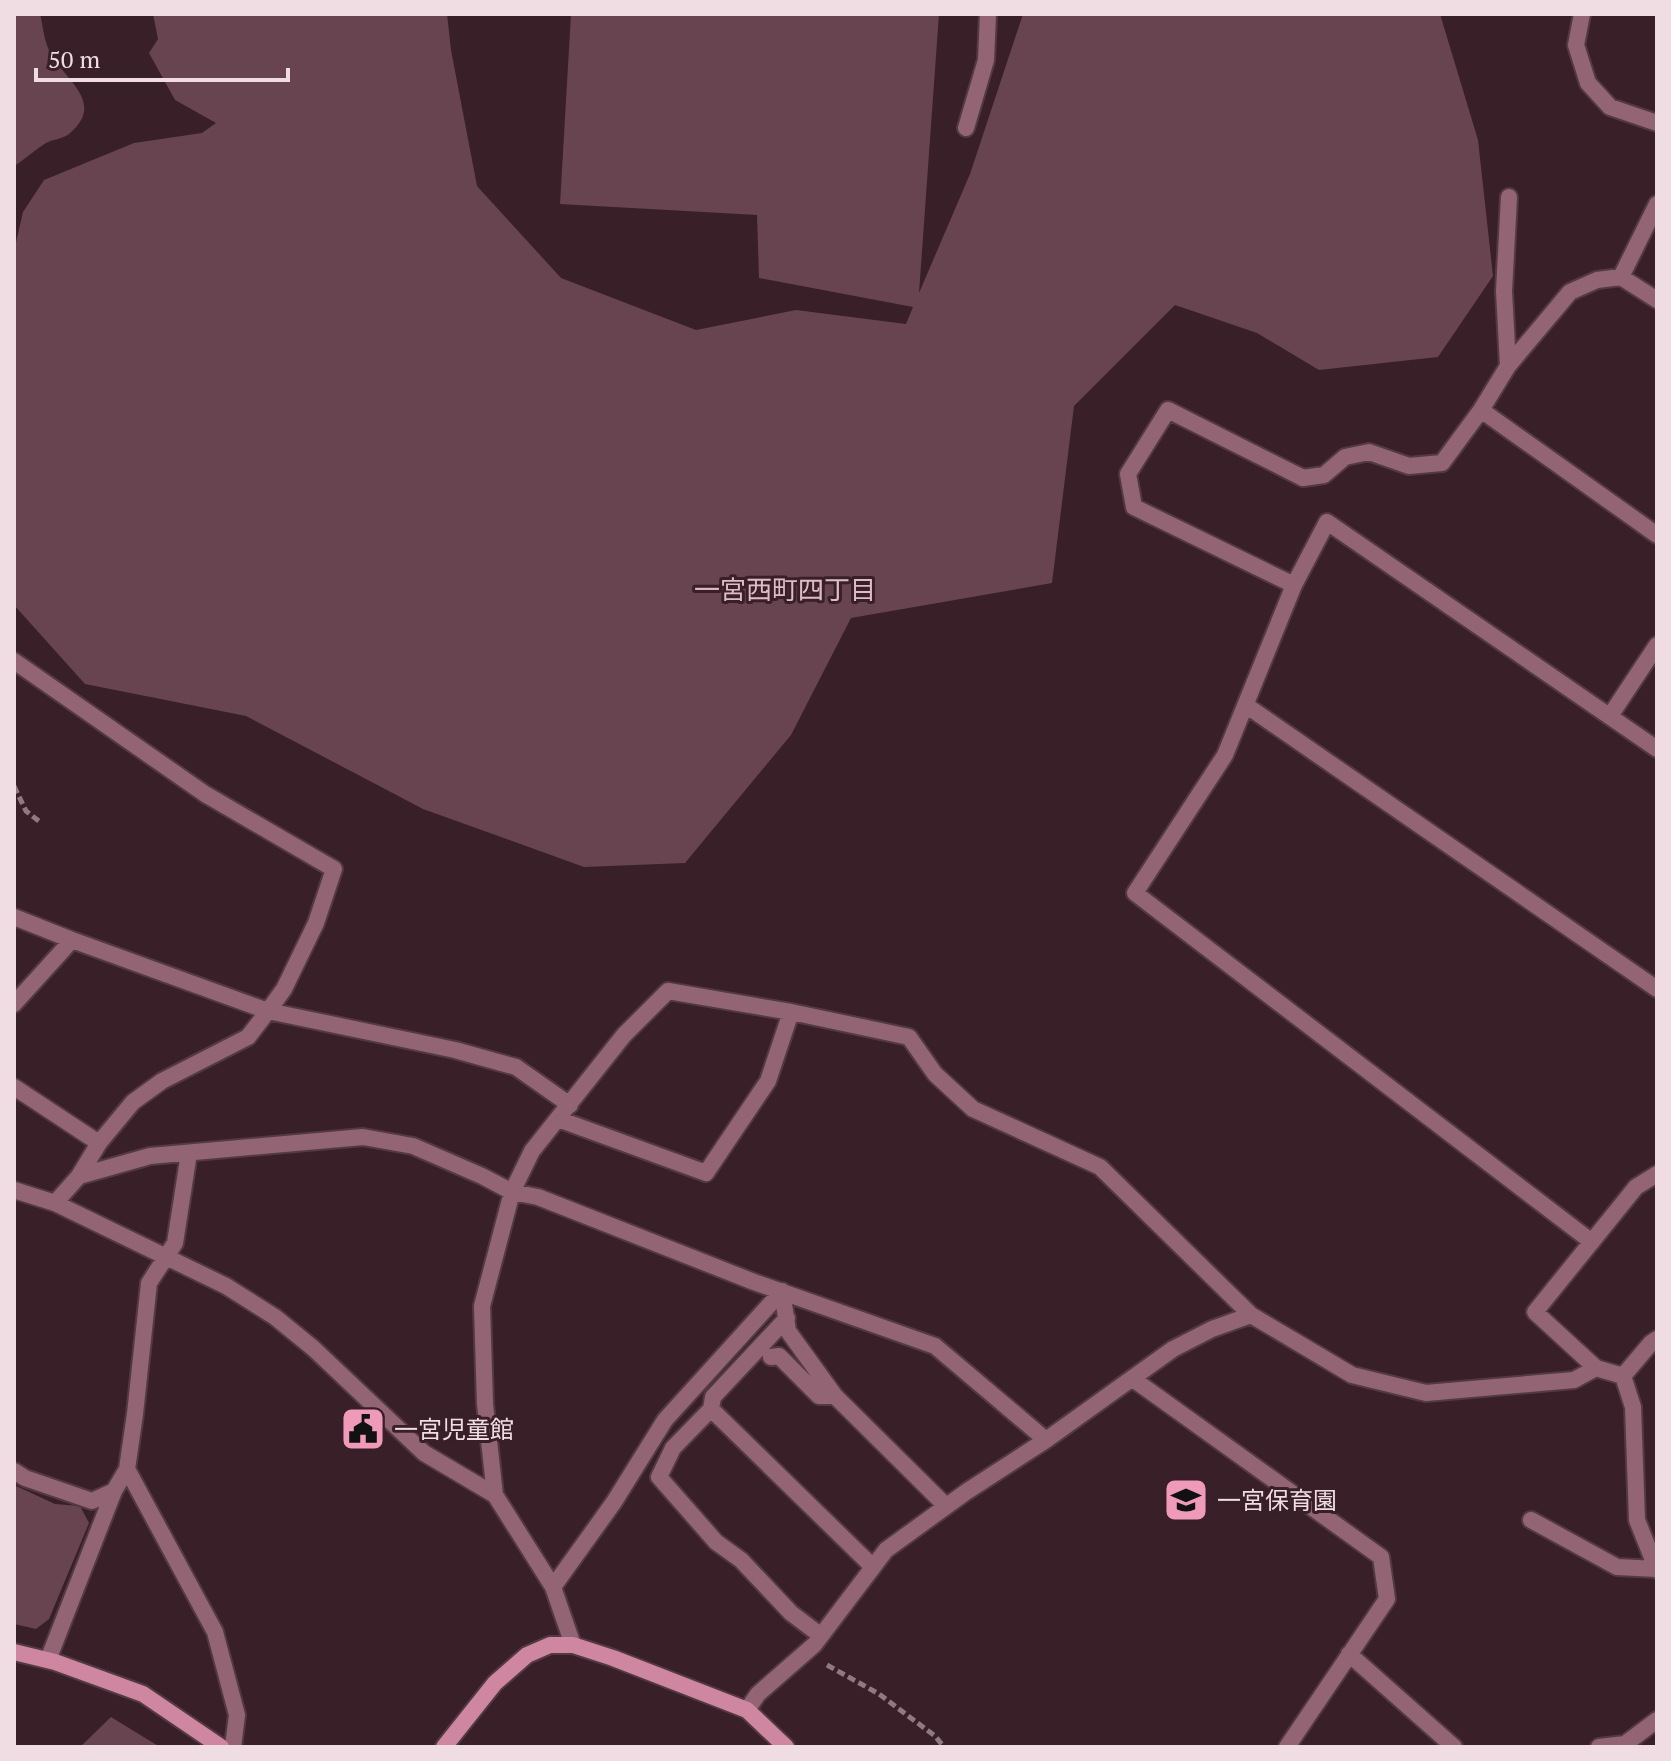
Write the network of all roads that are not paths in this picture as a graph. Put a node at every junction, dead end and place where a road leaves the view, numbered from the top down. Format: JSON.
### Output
{"nodes":[{"id":1,"x":988,"y":14,"type":"edge"},
{"id":2,"x":1582,"y":14,"type":"edge"},
{"id":3,"x":1657,"y":123,"type":"edge"},
{"id":4,"x":966,"y":128,"type":"dead end"},
{"id":5,"x":1509,"y":197,"type":"dead end"},
{"id":6,"x":1657,"y":204,"type":"edge"},
{"id":7,"x":1621,"y":277,"type":"junction"},
{"id":8,"x":1657,"y":300,"type":"edge"},
{"id":9,"x":1508,"y":366,"type":"junction"},
{"id":10,"x":1481,"y":410,"type":"junction"},
{"id":11,"x":1657,"y":535,"type":"edge"},
{"id":12,"x":1294,"y":585,"type":"junction"},
{"id":13,"x":1657,"y":645,"type":"edge"},
{"id":14,"x":14,"y":661,"type":"edge"},
{"id":15,"x":1247,"y":706,"type":"junction"},
{"id":16,"x":1610,"y":716,"type":"junction"},
{"id":17,"x":1657,"y":749,"type":"edge"},
{"id":18,"x":14,"y":917,"type":"edge"},
{"id":19,"x":72,"y":940,"type":"junction"},
{"id":20,"x":1657,"y":989,"type":"edge"},
{"id":21,"x":14,"y":1004,"type":"edge"},
{"id":22,"x":268,"y":1011,"type":"junction"},
{"id":23,"x":791,"y":1012,"type":"junction"},
{"id":24,"x":14,"y":1087,"type":"edge"},
{"id":25,"x":570,"y":1105,"type":"junction"},
{"id":26,"x":558,"y":1119,"type":"junction"},
{"id":27,"x":99,"y":1143,"type":"junction"},
{"id":28,"x":189,"y":1153,"type":"junction"},
{"id":29,"x":1657,"y":1174,"type":"edge"},
{"id":30,"x":79,"y":1176,"type":"junction"},
{"id":31,"x":14,"y":1190,"type":"edge"},
{"id":32,"x":512,"y":1192,"type":"junction"},
{"id":33,"x":55,"y":1203,"type":"junction"},
{"id":34,"x":1592,"y":1242,"type":"junction"},
{"id":35,"x":165,"y":1257,"type":"junction"},
{"id":36,"x":782,"y":1291,"type":"junction"},
{"id":37,"x":1251,"y":1315,"type":"junction"},
{"id":38,"x":787,"y":1318,"type":"junction"},
{"id":39,"x":1657,"y":1339,"type":"edge"},
{"id":40,"x":771,"y":1357,"type":"dead end"},
{"id":41,"x":1596,"y":1368,"type":"junction"},
{"id":42,"x":1623,"y":1376,"type":"junction"},
{"id":43,"x":1133,"y":1379,"type":"junction"},
{"id":44,"x":835,"y":1396,"type":"junction"},
{"id":45,"x":711,"y":1409,"type":"junction"},
{"id":46,"x":1046,"y":1440,"type":"junction"},
{"id":47,"x":127,"y":1469,"type":"junction"},
{"id":48,"x":14,"y":1471,"type":"edge"},
{"id":49,"x":114,"y":1491,"type":"junction"},
{"id":50,"x":495,"y":1495,"type":"junction"},
{"id":51,"x":946,"y":1506,"type":"junction"},
{"id":52,"x":1531,"y":1520,"type":"dead end"},
{"id":53,"x":873,"y":1567,"type":"junction"},
{"id":54,"x":1657,"y":1570,"type":"edge"},
{"id":55,"x":553,"y":1587,"type":"junction"},
{"id":56,"x":820,"y":1635,"type":"junction"},
{"id":57,"x":573,"y":1645,"type":"junction"},
{"id":58,"x":14,"y":1652,"type":"edge"},
{"id":59,"x":1349,"y":1654,"type":"junction"},
{"id":60,"x":48,"y":1660,"type":"junction"},
{"id":61,"x":747,"y":1710,"type":"junction"},
{"id":62,"x":1657,"y":1720,"type":"edge"},
{"id":63,"x":221,"y":1747,"type":"edge"},
{"id":64,"x":233,"y":1747,"type":"edge"},
{"id":65,"x":444,"y":1747,"type":"edge"},
{"id":66,"x":786,"y":1747,"type":"edge"},
{"id":67,"x":1287,"y":1747,"type":"edge"},
{"id":68,"x":1454,"y":1747,"type":"edge"},
{"id":69,"x":1599,"y":1747,"type":"edge"}],
"edges":[{"from":1,"to":4,"type":"street"},
{"from":2,"to":3,"type":"street"},
{"from":5,"to":9,"type":"street"},
{"from":6,"to":7,"type":"street"},
{"from":7,"to":8,"type":"street"},
{"from":7,"to":9,"type":"street"},
{"from":9,"to":10,"type":"street"},
{"from":10,"to":11,"type":"street"},
{"from":10,"to":12,"type":"street"},
{"from":12,"to":15,"type":"street"},
{"from":12,"to":16,"type":"street"},
{"from":13,"to":16,"type":"street"},
{"from":14,"to":22,"type":"street"},
{"from":15,"to":20,"type":"street"},
{"from":15,"to":34,"type":"street"},
{"from":16,"to":17,"type":"street"},
{"from":18,"to":19,"type":"street"},
{"from":19,"to":21,"type":"street"},
{"from":19,"to":22,"type":"street"},
{"from":22,"to":25,"type":"street"},
{"from":22,"to":27,"type":"street"},
{"from":23,"to":25,"type":"street"},
{"from":23,"to":26,"type":"street"},
{"from":23,"to":37,"type":"street"},
{"from":24,"to":27,"type":"street"},
{"from":25,"to":26,"type":"street"},
{"from":26,"to":32,"type":"street"},
{"from":27,"to":30,"type":"street"},
{"from":28,"to":30,"type":"street"},
{"from":28,"to":32,"type":"street"},
{"from":28,"to":35,"type":"street"},
{"from":29,"to":34,"type":"street"},
{"from":30,"to":33,"type":"street"},
{"from":31,"to":33,"type":"street"},
{"from":32,"to":36,"type":"street"},
{"from":32,"to":50,"type":"street"},
{"from":33,"to":35,"type":"street"},
{"from":34,"to":41,"type":"street"},
{"from":35,"to":47,"type":"street"},
{"from":35,"to":50,"type":"street"},
{"from":36,"to":38,"type":"street"},
{"from":36,"to":46,"type":"street"},
{"from":36,"to":55,"type":"street"},
{"from":37,"to":41,"type":"street"},
{"from":37,"to":43,"type":"street"},
{"from":38,"to":44,"type":"street"},
{"from":38,"to":45,"type":"street"},
{"from":39,"to":42,"type":"street"},
{"from":40,"to":44,"type":"street"},
{"from":41,"to":42,"type":"street"},
{"from":42,"to":54,"type":"street"},
{"from":43,"to":46,"type":"street"},
{"from":43,"to":59,"type":"street"},
{"from":44,"to":51,"type":"street"},
{"from":45,"to":53,"type":"street"},
{"from":45,"to":56,"type":"street"},
{"from":46,"to":51,"type":"street"},
{"from":47,"to":49,"type":"street"},
{"from":47,"to":64,"type":"street"},
{"from":48,"to":49,"type":"street"},
{"from":49,"to":60,"type":"street"},
{"from":50,"to":55,"type":"street"},
{"from":51,"to":53,"type":"street"},
{"from":52,"to":54,"type":"street"},
{"from":53,"to":56,"type":"street"},
{"from":55,"to":57,"type":"street"},
{"from":56,"to":61,"type":"street"},
{"from":57,"to":61,"type":"street"},
{"from":57,"to":65,"type":"street"},
{"from":58,"to":60,"type":"street"},
{"from":59,"to":67,"type":"street"},
{"from":59,"to":68,"type":"street"},
{"from":60,"to":63,"type":"street"},
{"from":61,"to":66,"type":"street"},
{"from":62,"to":69,"type":"street"}]}
